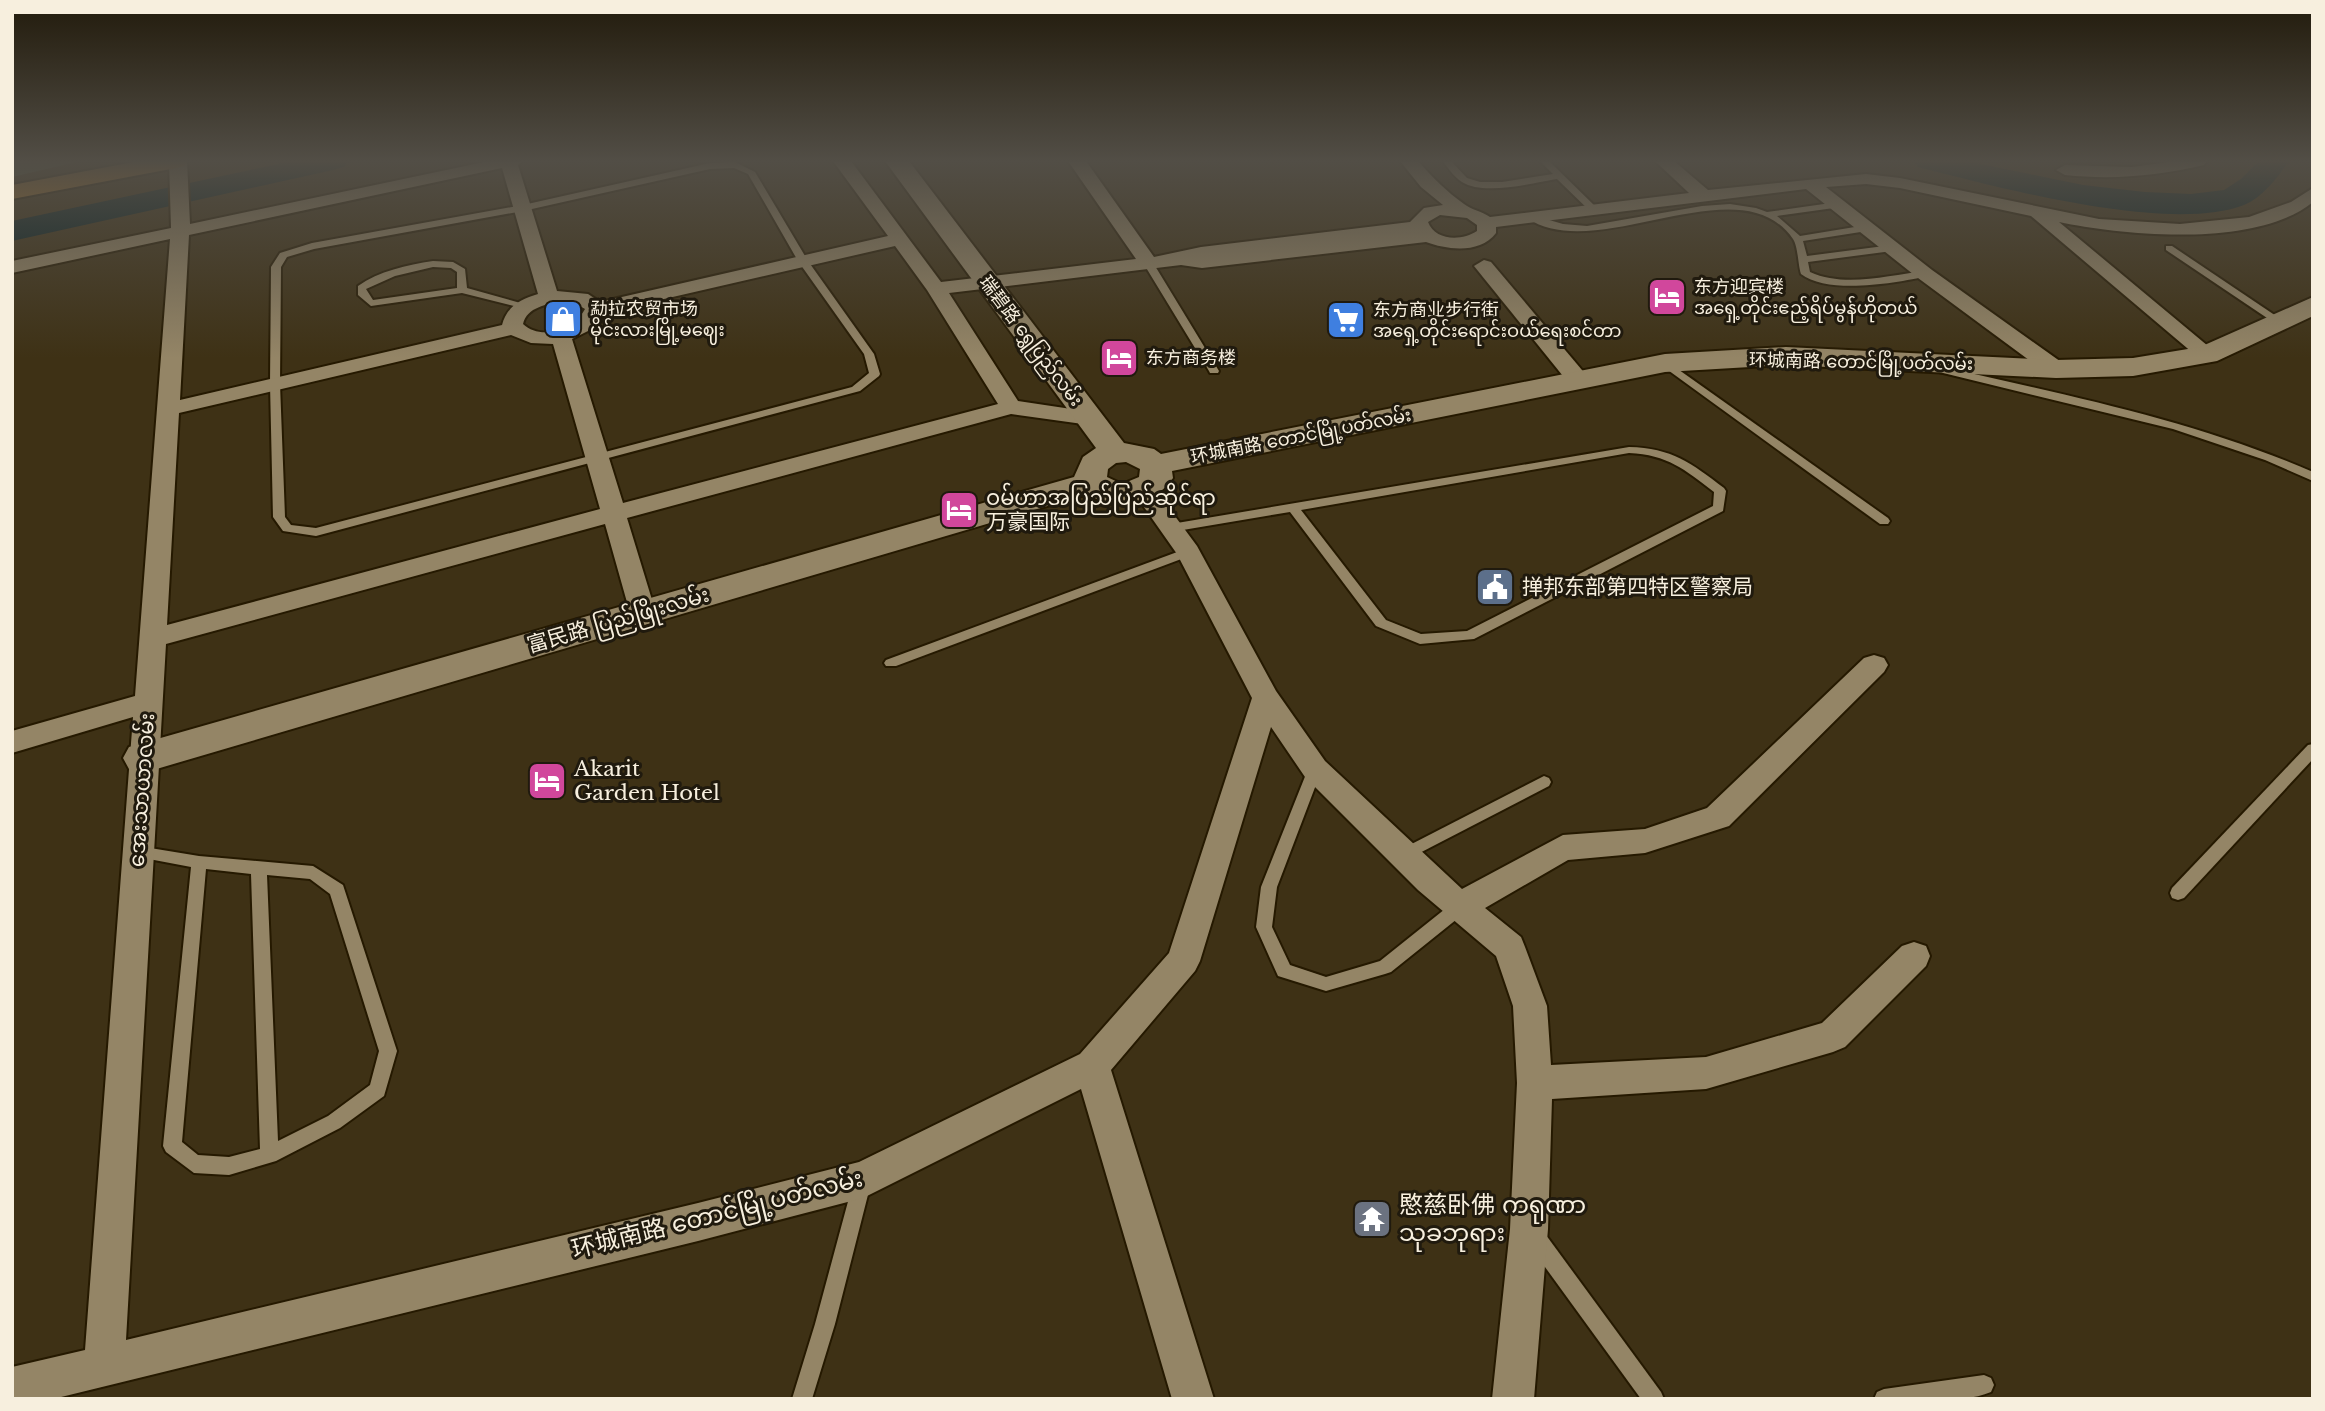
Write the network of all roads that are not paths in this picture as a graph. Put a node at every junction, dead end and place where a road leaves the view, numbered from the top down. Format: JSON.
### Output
{"nodes":[{"id":1,"x":170,"y":227,"type":"edge"},
{"id":2,"x":181,"y":227,"type":"edge"},
{"id":3,"x":418,"y":227,"type":"edge"},
{"id":4,"x":529,"y":227,"type":"edge"},
{"id":5,"x":783,"y":227,"type":"edge"},
{"id":6,"x":890,"y":227,"type":"edge"},
{"id":7,"x":946,"y":227,"type":"edge"},
{"id":8,"x":1123,"y":227,"type":"edge"},
{"id":9,"x":1411,"y":227,"type":"edge"},
{"id":10,"x":1428,"y":227,"type":"edge"},
{"id":11,"x":1481,"y":227,"type":"edge"},
{"id":12,"x":1500,"y":227,"type":"edge"},
{"id":13,"x":1559,"y":227,"type":"edge"},
{"id":14,"x":1600,"y":227,"type":"edge"},
{"id":15,"x":1784,"y":227,"type":"edge"},
{"id":16,"x":2053,"y":227,"type":"edge"},
{"id":17,"x":2117,"y":227,"type":"edge"},
{"id":18,"x":2225,"y":227,"type":"edge"},
{"id":19,"x":1867,"y":228,"type":"joint"},
{"id":20,"x":1482,"y":232,"type":"junction"},
{"id":21,"x":899,"y":239,"type":"junction"},
{"id":22,"x":1798,"y":239,"type":"junction"},
{"id":23,"x":1447,"y":242,"type":"junction"},
{"id":24,"x":1892,"y":248,"type":"junction"},
{"id":25,"x":2169,"y":248,"type":"dead end"},
{"id":26,"x":1801,"y":260,"type":"junction"},
{"id":27,"x":803,"y":261,"type":"junction"},
{"id":28,"x":1147,"y":261,"type":"junction"},
{"id":29,"x":1484,"y":266,"type":"junction"},
{"id":30,"x":12,"y":267,"type":"edge"},
{"id":31,"x":1925,"y":274,"type":"junction"},
{"id":32,"x":987,"y":283,"type":"junction"},
{"id":33,"x":936,"y":289,"type":"junction"},
{"id":34,"x":462,"y":290,"type":"junction"},
{"id":35,"x":549,"y":297,"type":"junction"},
{"id":36,"x":2313,"y":305,"type":"edge"},
{"id":37,"x":526,"y":306,"type":"junction"},
{"id":38,"x":595,"y":309,"type":"junction"},
{"id":39,"x":2280,"y":322,"type":"junction"},
{"id":40,"x":514,"y":328,"type":"junction"},
{"id":41,"x":561,"y":335,"type":"junction"},
{"id":42,"x":2207,"y":355,"type":"junction"},
{"id":43,"x":1908,"y":361,"type":"junction"},
{"id":44,"x":1665,"y":363,"type":"junction"},
{"id":45,"x":2056,"y":369,"type":"junction"},
{"id":46,"x":1214,"y":372,"type":"dead end"},
{"id":47,"x":1579,"y":381,"type":"junction"},
{"id":48,"x":275,"y":384,"type":"junction"},
{"id":49,"x":1011,"y":407,"type":"junction"},
{"id":50,"x":168,"y":409,"type":"junction"},
{"id":51,"x":1090,"y":418,"type":"junction"},
{"id":52,"x":1116,"y":453,"type":"junction"},
{"id":53,"x":596,"y":456,"type":"junction"},
{"id":54,"x":1150,"y":477,"type":"junction"},
{"id":55,"x":2313,"y":477,"type":"edge"},
{"id":56,"x":1093,"y":482,"type":"junction"},
{"id":57,"x":1293,"y":507,"type":"junction"},
{"id":58,"x":613,"y":514,"type":"junction"},
{"id":59,"x":1884,"y":521,"type":"dead end"},
{"id":60,"x":1180,"y":540,"type":"junction"},
{"id":61,"x":643,"y":613,"type":"junction"},
{"id":62,"x":152,"y":638,"type":"junction"},
{"id":63,"x":891,"y":663,"type":"dead end"},
{"id":64,"x":1874,"y":665,"type":"dead end"},
{"id":65,"x":1266,"y":698,"type":"junction"},
{"id":66,"x":148,"y":704,"type":"junction"},
{"id":67,"x":12,"y":742,"type":"edge"},
{"id":68,"x":2313,"y":749,"type":"edge"},
{"id":69,"x":143,"y":758,"type":"junction"},
{"id":70,"x":1315,"y":769,"type":"junction"},
{"id":71,"x":1544,"y":782,"type":"dead end"},
{"id":72,"x":138,"y":852,"type":"junction"},
{"id":73,"x":1401,"y":855,"type":"junction"},
{"id":74,"x":199,"y":862,"type":"junction"},
{"id":75,"x":259,"y":867,"type":"junction"},
{"id":76,"x":2178,"y":892,"type":"dead end"},
{"id":77,"x":1461,"y":906,"type":"junction"},
{"id":78,"x":1914,"y":956,"type":"dead end"},
{"id":79,"x":1092,"y":1066,"type":"junction"},
{"id":80,"x":1535,"y":1083,"type":"junction"},
{"id":81,"x":270,"y":1155,"type":"junction"},
{"id":82,"x":863,"y":1179,"type":"junction"},
{"id":83,"x":1529,"y":1229,"type":"junction"},
{"id":84,"x":104,"y":1363,"type":"junction"},
{"id":85,"x":1984,"y":1385,"type":"dead end"},
{"id":86,"x":12,"y":1388,"type":"edge"},
{"id":87,"x":802,"y":1399,"type":"edge"},
{"id":88,"x":1193,"y":1399,"type":"edge"},
{"id":89,"x":1513,"y":1399,"type":"edge"},
{"id":90,"x":1654,"y":1399,"type":"edge"},
{"id":91,"x":1884,"y":1399,"type":"edge"}],
"edges":[{"from":1,"to":30,"type":"street"},
{"from":2,"to":50,"type":"street","name":"အေးသာယာလမ်း"},
{"from":3,"to":48,"type":"lane"},
{"from":4,"to":35,"type":"street"},
{"from":5,"to":27,"type":"lane"},
{"from":6,"to":21,"type":"street"},
{"from":7,"to":32,"type":"street","name":"瑞碧路 ရွှေပြည်လမ်း"},
{"from":8,"to":28,"type":"street"},
{"from":9,"to":28,"type":"street"},
{"from":10,"to":23,"type":"street"},
{"from":11,"to":20,"type":"street"},
{"from":12,"to":20,"type":"street"},
{"from":13,"to":14,"type":"lane"},
{"from":15,"to":22,"type":"lane"},
{"from":16,"to":42,"type":"street"},
{"from":17,"to":18,"type":"street"},
{"from":19,"to":22,"type":"lane"},
{"from":19,"to":24,"type":"street"},
{"from":20,"to":23,"type":"street"},
{"from":20,"to":29,"type":"street"},
{"from":21,"to":27,"type":"street"},
{"from":21,"to":33,"type":"street"},
{"from":22,"to":26,"type":"lane"},
{"from":23,"to":29,"type":"street"},
{"from":24,"to":26,"type":"lane"},
{"from":24,"to":31,"type":"street"},
{"from":25,"to":39,"type":"lane"},
{"from":26,"to":31,"type":"lane"},
{"from":27,"to":38,"type":"street"},
{"from":27,"to":53,"type":"lane"},
{"from":28,"to":32,"type":"street"},
{"from":28,"to":46,"type":"lane"},
{"from":29,"to":47,"type":"street"},
{"from":31,"to":45,"type":"street"},
{"from":32,"to":33,"type":"street"},
{"from":32,"to":51,"type":"street","name":"瑞碧路 ရွှေပြည်လမ်း"},
{"from":33,"to":49,"type":"street"},
{"from":34,"to":34,"type":"lane"},
{"from":34,"to":37,"type":"lane"},
{"from":35,"to":37,"type":"street"},
{"from":35,"to":38,"type":"street"},
{"from":36,"to":39,"type":"street","name":"环城南路 တောင်မြို့ပတ်လမ်း"},
{"from":37,"to":40,"type":"street"},
{"from":38,"to":41,"type":"street"},
{"from":39,"to":42,"type":"street","name":"环城南路 တောင်မြို့ပတ်လမ်း"},
{"from":40,"to":41,"type":"street"},
{"from":40,"to":48,"type":"street"},
{"from":41,"to":53,"type":"street"},
{"from":42,"to":45,"type":"street","name":"环城南路 တောင်မြို့ပတ်လမ်း"},
{"from":43,"to":44,"type":"street","name":"环城南路 တောင်မြို့ပတ်လမ်း"},
{"from":43,"to":45,"type":"street","name":"环城南路 တောင်မြို့ပတ်လမ်း"},
{"from":43,"to":55,"type":"lane"},
{"from":44,"to":47,"type":"street","name":"环城南路 တောင်မြို့ပတ်လမ်း"},
{"from":44,"to":59,"type":"lane"},
{"from":47,"to":54,"type":"street","name":"环城南路 တောင်မြို့ပတ်လမ်း"},
{"from":48,"to":50,"type":"street"},
{"from":48,"to":53,"type":"lane"},
{"from":49,"to":51,"type":"street"},
{"from":49,"to":58,"type":"street"},
{"from":50,"to":62,"type":"street","name":"အေးသာယာလမ်း"},
{"from":51,"to":52,"type":"street","name":"瑞碧路 ရွှေပြည်လမ်း"},
{"from":52,"to":54,"type":"street"},
{"from":52,"to":56,"type":"street"},
{"from":53,"to":58,"type":"street"},
{"from":54,"to":56,"type":"street"},
{"from":54,"to":60,"type":"street"},
{"from":56,"to":61,"type":"street","name":"富民路 ပြည်ဖြိုးလမ်း"},
{"from":57,"to":57,"type":"lane"},
{"from":57,"to":60,"type":"lane"},
{"from":58,"to":61,"type":"street"},
{"from":58,"to":62,"type":"street"},
{"from":60,"to":63,"type":"lane"},
{"from":60,"to":65,"type":"street"},
{"from":61,"to":69,"type":"street","name":"富民路 ပြည်ဖြိုးလမ်း"},
{"from":62,"to":66,"type":"street","name":"အေးသာယာလမ်း"},
{"from":64,"to":77,"type":"street"},
{"from":65,"to":70,"type":"street"},
{"from":65,"to":79,"type":"street","name":"环城南路 တောင်မြို့ပတ်လမ်း"},
{"from":66,"to":67,"type":"street"},
{"from":66,"to":69,"type":"street","name":"အေးသာယာလမ်း"},
{"from":68,"to":76,"type":"lane"},
{"from":69,"to":72,"type":"street","name":"အေးသာယာလမ်း"},
{"from":70,"to":73,"type":"street"},
{"from":70,"to":77,"type":"lane"},
{"from":71,"to":73,"type":"lane"},
{"from":72,"to":74,"type":"lane"},
{"from":72,"to":84,"type":"street","name":"အေးသာယာလမ်း"},
{"from":73,"to":77,"type":"street"},
{"from":74,"to":75,"type":"lane"},
{"from":74,"to":81,"type":"lane"},
{"from":75,"to":81,"type":"lane"},
{"from":75,"to":81,"type":"lane"},
{"from":77,"to":80,"type":"street"},
{"from":78,"to":80,"type":"street"},
{"from":79,"to":82,"type":"street","name":"环城南路 တောင်မြို့ပတ်လမ်း"},
{"from":79,"to":88,"type":"street"},
{"from":80,"to":83,"type":"street"},
{"from":82,"to":84,"type":"street","name":"环城南路 တောင်မြို့ပတ်လမ်း"},
{"from":82,"to":87,"type":"lane"},
{"from":83,"to":89,"type":"street"},
{"from":83,"to":90,"type":"lane"},
{"from":84,"to":86,"type":"street","name":"环城南路 တောင်မြို့ပတ်လမ်း"},
{"from":85,"to":91,"type":"lane"}]}
